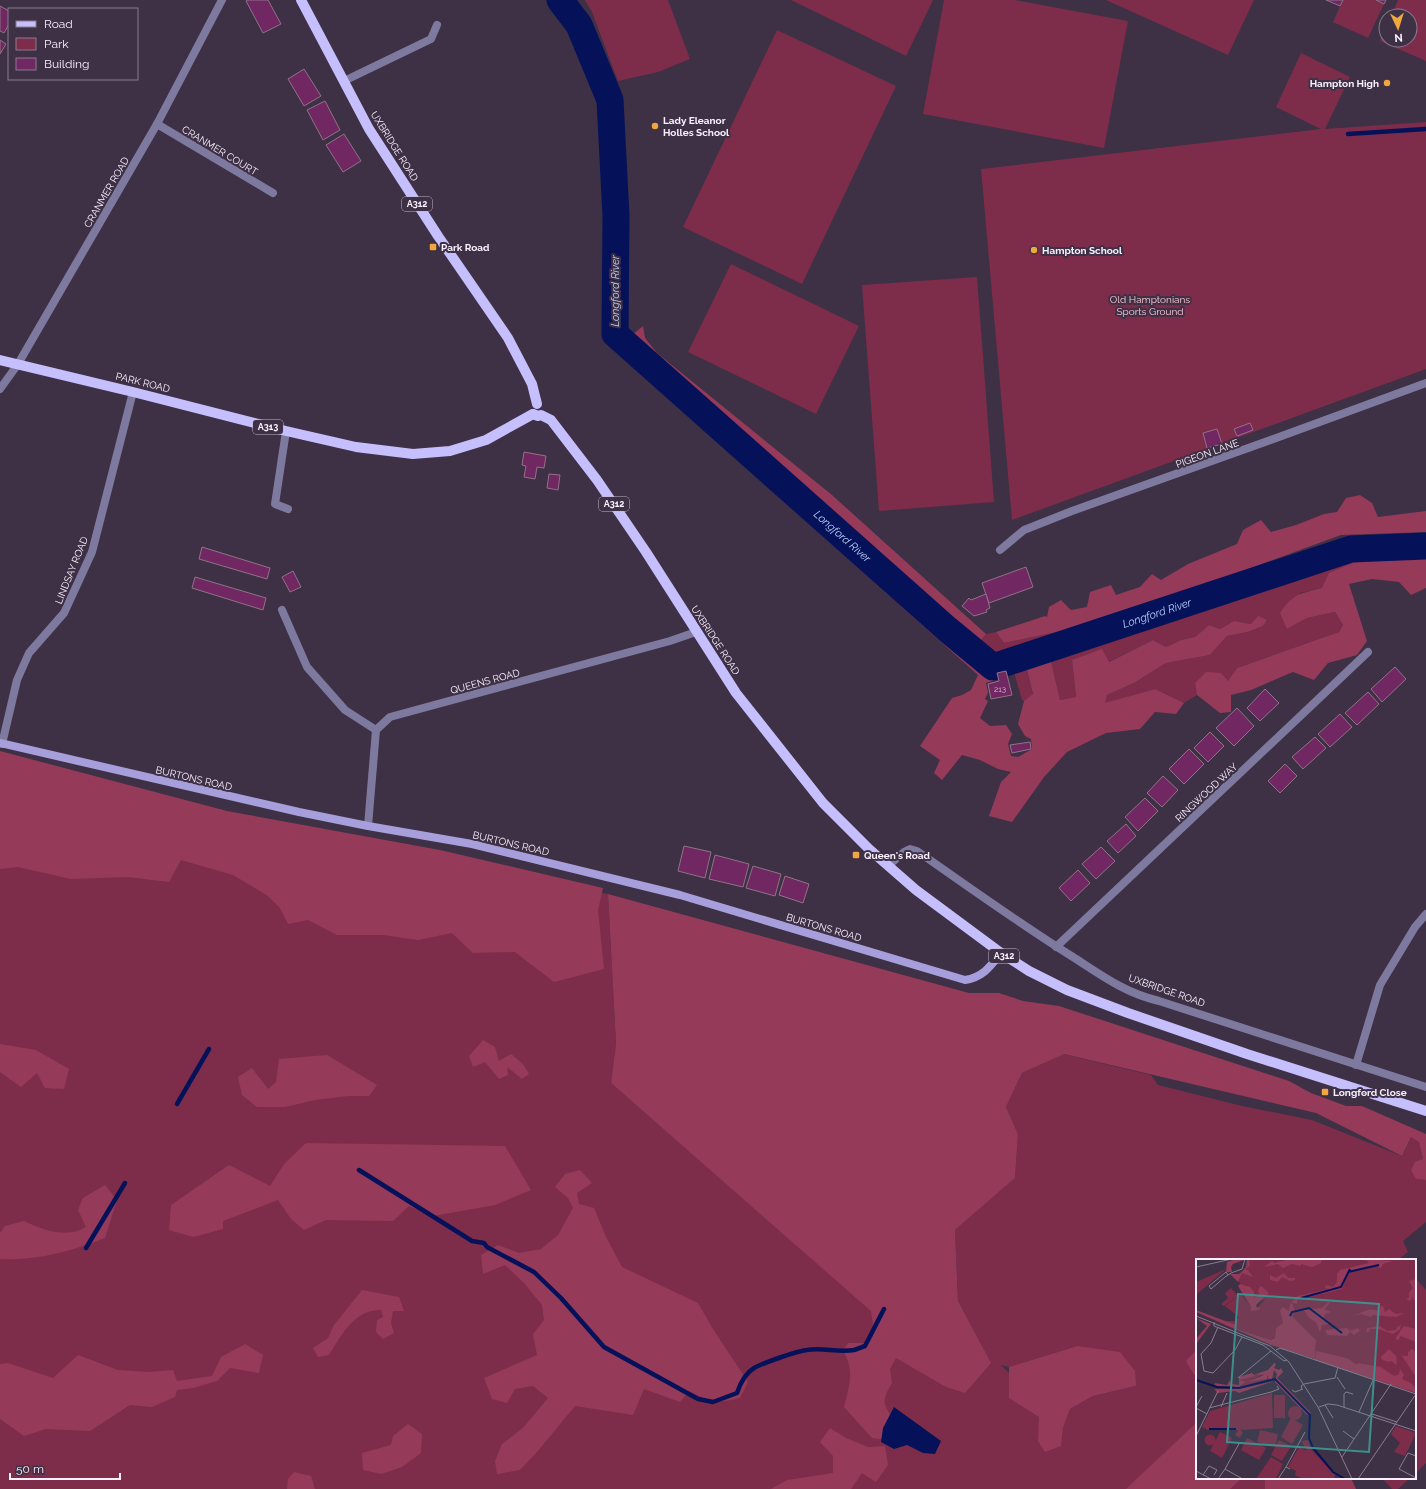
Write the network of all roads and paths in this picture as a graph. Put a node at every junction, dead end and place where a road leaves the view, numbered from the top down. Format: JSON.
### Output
{"nodes":[{"id":1,"x":222,"y":0,"type":"edge"},
{"id":2,"x":301,"y":0,"type":"edge"},
{"id":3,"x":437,"y":25,"type":"dead end"},
{"id":4,"x":344,"y":81,"type":"junction"},
{"id":5,"x":157,"y":124,"type":"junction"},
{"id":6,"x":273,"y":193,"type":"dead end"},
{"id":7,"x":0,"y":360,"type":"edge"},
{"id":8,"x":18,"y":364,"type":"junction"},
{"id":9,"x":1426,"y":383,"type":"edge"},
{"id":10,"x":0,"y":389,"type":"edge"},
{"id":11,"x":133,"y":392,"type":"junction"},
{"id":12,"x":537,"y":414,"type":"junction"},
{"id":13,"x":286,"y":431,"type":"junction"},
{"id":14,"x":288,"y":510,"type":"dead end"},
{"id":15,"x":1000,"y":550,"type":"dead end"},
{"id":16,"x":282,"y":610,"type":"dead end"},
{"id":17,"x":696,"y":632,"type":"junction"},
{"id":18,"x":1368,"y":652,"type":"dead end"},
{"id":19,"x":376,"y":730,"type":"junction"},
{"id":20,"x":1,"y":744,"type":"edge"},
{"id":21,"x":368,"y":826,"type":"junction"},
{"id":22,"x":888,"y":866,"type":"junction"},
{"id":23,"x":1426,"y":914,"type":"edge"},
{"id":24,"x":1056,"y":947,"type":"junction"},
{"id":25,"x":1001,"y":953,"type":"junction"},
{"id":26,"x":1356,"y":1065,"type":"junction"},
{"id":27,"x":1426,"y":1087,"type":"edge"},
{"id":28,"x":1426,"y":1111,"type":"edge"}],
"edges":[{"from":1,"to":5,"type":"street","name":"CRANMER ROAD"},
{"from":2,"to":4,"type":"main road","name":"UXBRIDGE ROAD","number":"A312"},
{"from":3,"to":4,"type":"street"},
{"from":4,"to":12,"type":"main road","name":"UXBRIDGE ROAD","number":"A312"},
{"from":5,"to":6,"type":"street","name":"CRANMER COURT"},
{"from":5,"to":8,"type":"street","name":"CRANMER ROAD"},
{"from":7,"to":8,"type":"main road","name":"PARK ROAD","number":"A313"},
{"from":8,"to":10,"type":"street","name":"CRANMER ROAD"},
{"from":8,"to":11,"type":"main road","name":"PARK ROAD","number":"A313"},
{"from":9,"to":15,"type":"street","name":"PIGEON LANE"},
{"from":11,"to":13,"type":"main road","name":"PARK ROAD","number":"A313"},
{"from":11,"to":20,"type":"street","name":"LINDSAY ROAD"},
{"from":12,"to":13,"type":"main road","name":"PARK ROAD","number":"A313"},
{"from":12,"to":17,"type":"main road","name":"UXBRIDGE ROAD","number":"A312"},
{"from":13,"to":14,"type":"street"},
{"from":16,"to":19,"type":"street"},
{"from":17,"to":19,"type":"street","name":"QUEENS ROAD"},
{"from":17,"to":22,"type":"main road","name":"UXBRIDGE ROAD","number":"A312"},
{"from":18,"to":24,"type":"street","name":"RINGWOOD WAY"},
{"from":19,"to":21,"type":"street"},
{"from":20,"to":21,"type":"street","name":"BURTONS ROAD"},
{"from":21,"to":25,"type":"street","name":"BURTONS ROAD"},
{"from":22,"to":24,"type":"street","name":"UXBRIDGE ROAD"},
{"from":22,"to":25,"type":"main road","name":"UXBRIDGE ROAD","number":"A312"},
{"from":23,"to":26,"type":"street"},
{"from":24,"to":26,"type":"street","name":"UXBRIDGE ROAD"},
{"from":25,"to":28,"type":"main road","name":"UXBRIDGE ROAD","number":"A312"},
{"from":26,"to":27,"type":"street","name":"UXBRIDGE ROAD"}]}
